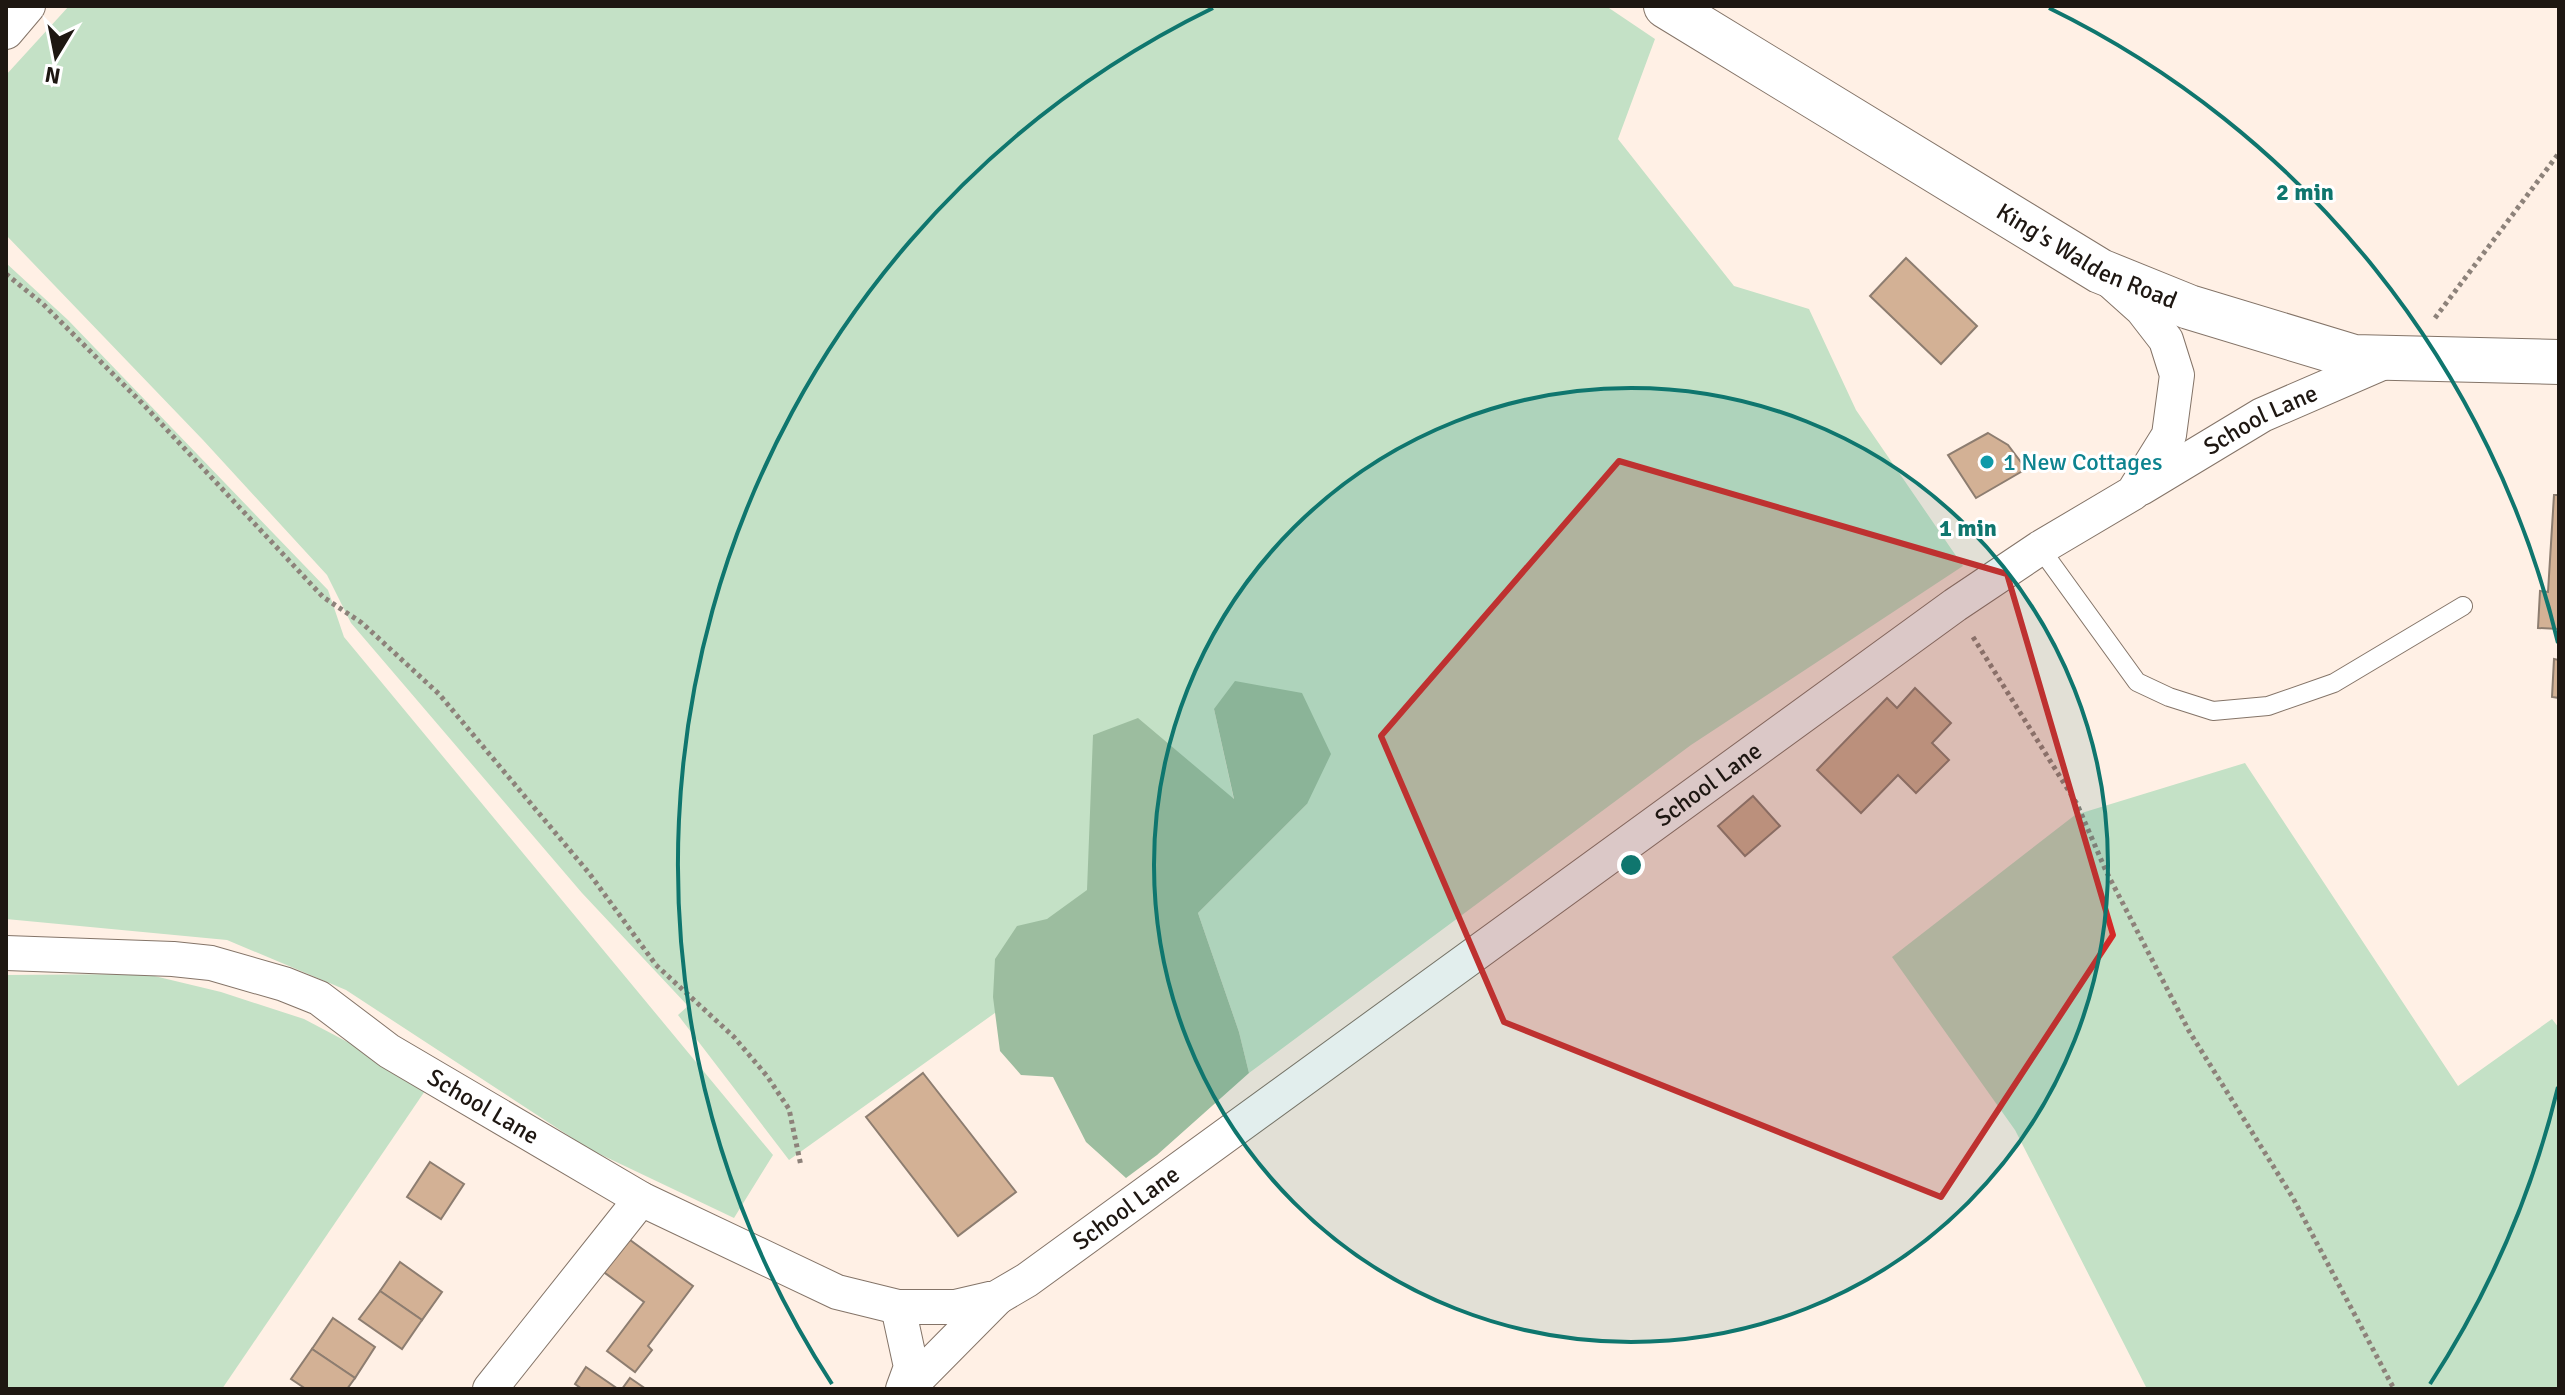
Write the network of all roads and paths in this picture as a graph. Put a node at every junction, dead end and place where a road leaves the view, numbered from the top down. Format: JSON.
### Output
{"nodes":[{"id":1,"x":28,"y":6,"type":"edge"},
{"id":2,"x":1666,"y":6,"type":"edge"},
{"id":3,"x":6,"y":32,"type":"edge"},
{"id":4,"x":2559,"y":153,"type":"edge"},
{"id":5,"x":2100,"y":271,"type":"junction"},
{"id":6,"x":6,"y":274,"type":"edge"},
{"id":7,"x":2397,"y":358,"type":"junction"},
{"id":8,"x":2559,"y":362,"type":"edge"},
{"id":9,"x":2133,"y":493,"type":"junction"},
{"id":10,"x":2040,"y":548,"type":"junction"},
{"id":11,"x":1955,"y":605,"type":"junction"},
{"id":12,"x":2463,"y":606,"type":"dead end"},
{"id":13,"x":6,"y":953,"type":"edge"},
{"id":14,"x":801,"y":1166,"type":"dead end"},
{"id":15,"x":641,"y":1199,"type":"junction"},
{"id":16,"x":998,"y":1297,"type":"junction"},
{"id":17,"x":898,"y":1307,"type":"junction"},
{"id":18,"x":490,"y":1389,"type":"edge"},
{"id":19,"x":905,"y":1389,"type":"edge"},
{"id":20,"x":2394,"y":1389,"type":"edge"}],
"edges":[{"from":1,"to":3,"type":"street"},
{"from":2,"to":5,"type":"street","name":"King's Walden Road"},
{"from":4,"to":7,"type":"path"},
{"from":5,"to":7,"type":"street","name":"King's Walden Road"},
{"from":5,"to":9,"type":"street","name":"School Lane"},
{"from":6,"to":14,"type":"path"},
{"from":7,"to":8,"type":"street","name":"King's Walden Road"},
{"from":7,"to":9,"type":"street","name":"School Lane"},
{"from":9,"to":10,"type":"street","name":"School Lane"},
{"from":10,"to":11,"type":"street","name":"School Lane"},
{"from":10,"to":12,"type":"lane"},
{"from":11,"to":16,"type":"street","name":"School Lane"},
{"from":11,"to":20,"type":"path"},
{"from":13,"to":15,"type":"street","name":"School Lane"},
{"from":15,"to":17,"type":"street","name":"School Lane"},
{"from":15,"to":18,"type":"street"},
{"from":16,"to":17,"type":"street","name":"School Lane"},
{"from":16,"to":19,"type":"street"},
{"from":17,"to":19,"type":"street"}]}
